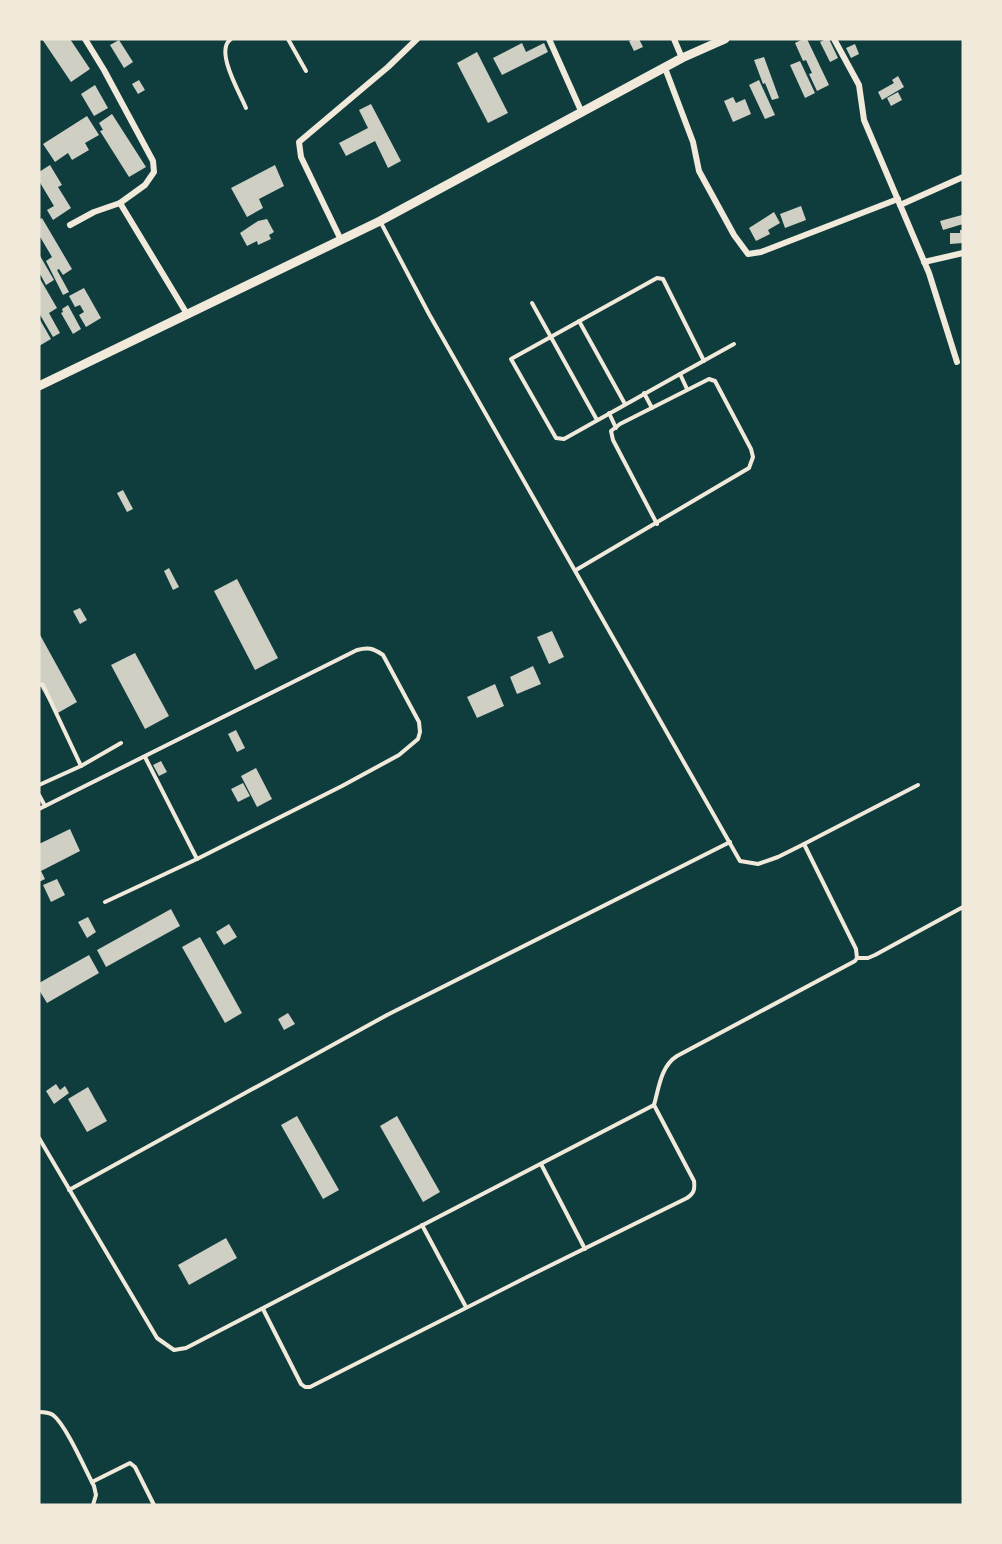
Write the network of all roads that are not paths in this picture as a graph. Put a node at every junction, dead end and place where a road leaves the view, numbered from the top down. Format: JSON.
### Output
{"nodes":[{"id":1,"x":85,"y":39,"type":"edge"},
{"id":2,"x":231,"y":39,"type":"edge"},
{"id":3,"x":288,"y":39,"type":"edge"},
{"id":4,"x":417,"y":39,"type":"edge"},
{"id":5,"x":549,"y":39,"type":"edge"},
{"id":6,"x":674,"y":39,"type":"edge"},
{"id":7,"x":725,"y":39,"type":"edge"},
{"id":8,"x":834,"y":39,"type":"edge"},
{"id":9,"x":682,"y":58,"type":"junction"},
{"id":10,"x":665,"y":68,"type":"junction"},
{"id":11,"x":306,"y":71,"type":"dead end"},
{"id":12,"x":246,"y":108,"type":"dead end"},
{"id":13,"x":582,"y":113,"type":"junction"},
{"id":14,"x":963,"y":177,"type":"edge"},
{"id":15,"x":899,"y":202,"type":"junction"},
{"id":16,"x":120,"y":203,"type":"junction"},
{"id":17,"x":380,"y":221,"type":"junction"},
{"id":18,"x":70,"y":225,"type":"dead end"},
{"id":19,"x":341,"y":240,"type":"junction"},
{"id":20,"x":963,"y":253,"type":"edge"},
{"id":21,"x":924,"y":262,"type":"junction"},
{"id":22,"x":532,"y":303,"type":"dead end"},
{"id":23,"x":187,"y":314,"type":"junction"},
{"id":24,"x":579,"y":321,"type":"junction"},
{"id":25,"x":550,"y":337,"type":"junction"},
{"id":26,"x":734,"y":344,"type":"dead end"},
{"id":27,"x":704,"y":361,"type":"junction"},
{"id":28,"x":957,"y":362,"type":"dead end"},
{"id":29,"x":680,"y":374,"type":"junction"},
{"id":30,"x":39,"y":386,"type":"edge"},
{"id":31,"x":687,"y":389,"type":"junction"},
{"id":32,"x":644,"y":393,"type":"junction"},
{"id":33,"x":625,"y":404,"type":"junction"},
{"id":34,"x":652,"y":408,"type":"junction"},
{"id":35,"x":609,"y":413,"type":"junction"},
{"id":36,"x":597,"y":420,"type":"junction"},
{"id":37,"x":616,"y":428,"type":"junction"},
{"id":38,"x":657,"y":524,"type":"junction"},
{"id":39,"x":576,"y":570,"type":"junction"},
{"id":40,"x":39,"y":684,"type":"edge"},
{"id":41,"x":121,"y":743,"type":"dead end"},
{"id":42,"x":145,"y":757,"type":"junction"},
{"id":43,"x":81,"y":766,"type":"junction"},
{"id":44,"x":39,"y":785,"type":"edge"},
{"id":45,"x":918,"y":785,"type":"dead end"},
{"id":46,"x":39,"y":795,"type":"edge"},
{"id":47,"x":45,"y":806,"type":"junction"},
{"id":48,"x":39,"y":809,"type":"edge"},
{"id":49,"x":730,"y":842,"type":"junction"},
{"id":50,"x":804,"y":844,"type":"junction"},
{"id":51,"x":197,"y":859,"type":"junction"},
{"id":52,"x":105,"y":902,"type":"dead end"},
{"id":53,"x":963,"y":908,"type":"edge"},
{"id":54,"x":857,"y":958,"type":"junction"},
{"id":55,"x":654,"y":1105,"type":"junction"},
{"id":56,"x":39,"y":1138,"type":"edge"},
{"id":57,"x":541,"y":1164,"type":"junction"},
{"id":58,"x":69,"y":1190,"type":"junction"},
{"id":59,"x":422,"y":1225,"type":"junction"},
{"id":60,"x":585,"y":1249,"type":"junction"},
{"id":61,"x":466,"y":1308,"type":"junction"},
{"id":62,"x":263,"y":1309,"type":"junction"},
{"id":63,"x":39,"y":1412,"type":"edge"},
{"id":64,"x":92,"y":1482,"type":"junction"},
{"id":65,"x":93,"y":1505,"type":"edge"},
{"id":66,"x":154,"y":1505,"type":"edge"}],
"edges":[{"from":1,"to":16,"type":"street"},
{"from":2,"to":12,"type":"lane"},
{"from":3,"to":11,"type":"lane"},
{"from":4,"to":19,"type":"street"},
{"from":5,"to":13,"type":"street"},
{"from":6,"to":9,"type":"street"},
{"from":7,"to":9,"type":"street"},
{"from":8,"to":15,"type":"street"},
{"from":9,"to":10,"type":"street"},
{"from":10,"to":13,"type":"street"},
{"from":10,"to":15,"type":"street"},
{"from":13,"to":17,"type":"street"},
{"from":14,"to":15,"type":"street"},
{"from":15,"to":21,"type":"street"},
{"from":16,"to":18,"type":"street"},
{"from":16,"to":23,"type":"street"},
{"from":17,"to":19,"type":"street"},
{"from":17,"to":39,"type":"lane"},
{"from":19,"to":23,"type":"street"},
{"from":20,"to":21,"type":"street"},
{"from":21,"to":28,"type":"street"},
{"from":22,"to":25,"type":"lane"},
{"from":23,"to":30,"type":"street"},
{"from":24,"to":25,"type":"lane"},
{"from":24,"to":27,"type":"lane"},
{"from":24,"to":33,"type":"lane"},
{"from":25,"to":36,"type":"lane"},
{"from":25,"to":36,"type":"lane"},
{"from":26,"to":27,"type":"lane"},
{"from":27,"to":29,"type":"lane"},
{"from":29,"to":31,"type":"lane"},
{"from":29,"to":32,"type":"lane"},
{"from":31,"to":34,"type":"lane"},
{"from":31,"to":38,"type":"lane"},
{"from":32,"to":33,"type":"lane"},
{"from":32,"to":34,"type":"lane"},
{"from":33,"to":35,"type":"lane"},
{"from":34,"to":37,"type":"lane"},
{"from":35,"to":36,"type":"lane"},
{"from":35,"to":37,"type":"lane"},
{"from":37,"to":38,"type":"lane"},
{"from":38,"to":39,"type":"lane"},
{"from":39,"to":49,"type":"lane"},
{"from":40,"to":43,"type":"lane"},
{"from":41,"to":43,"type":"lane"},
{"from":42,"to":47,"type":"lane"},
{"from":42,"to":51,"type":"lane"},
{"from":42,"to":51,"type":"lane"},
{"from":43,"to":44,"type":"lane"},
{"from":45,"to":50,"type":"lane"},
{"from":46,"to":47,"type":"lane"},
{"from":47,"to":48,"type":"lane"},
{"from":49,"to":50,"type":"lane"},
{"from":49,"to":58,"type":"lane"},
{"from":50,"to":54,"type":"lane"},
{"from":51,"to":52,"type":"lane"},
{"from":53,"to":54,"type":"lane"},
{"from":54,"to":55,"type":"lane"},
{"from":55,"to":57,"type":"lane"},
{"from":55,"to":60,"type":"lane"},
{"from":56,"to":58,"type":"lane"},
{"from":57,"to":59,"type":"lane"},
{"from":57,"to":60,"type":"lane"},
{"from":58,"to":62,"type":"lane"},
{"from":59,"to":61,"type":"lane"},
{"from":59,"to":62,"type":"lane"},
{"from":60,"to":61,"type":"lane"},
{"from":61,"to":62,"type":"lane"},
{"from":63,"to":64,"type":"lane"},
{"from":64,"to":65,"type":"lane"},
{"from":64,"to":66,"type":"lane"}]}
